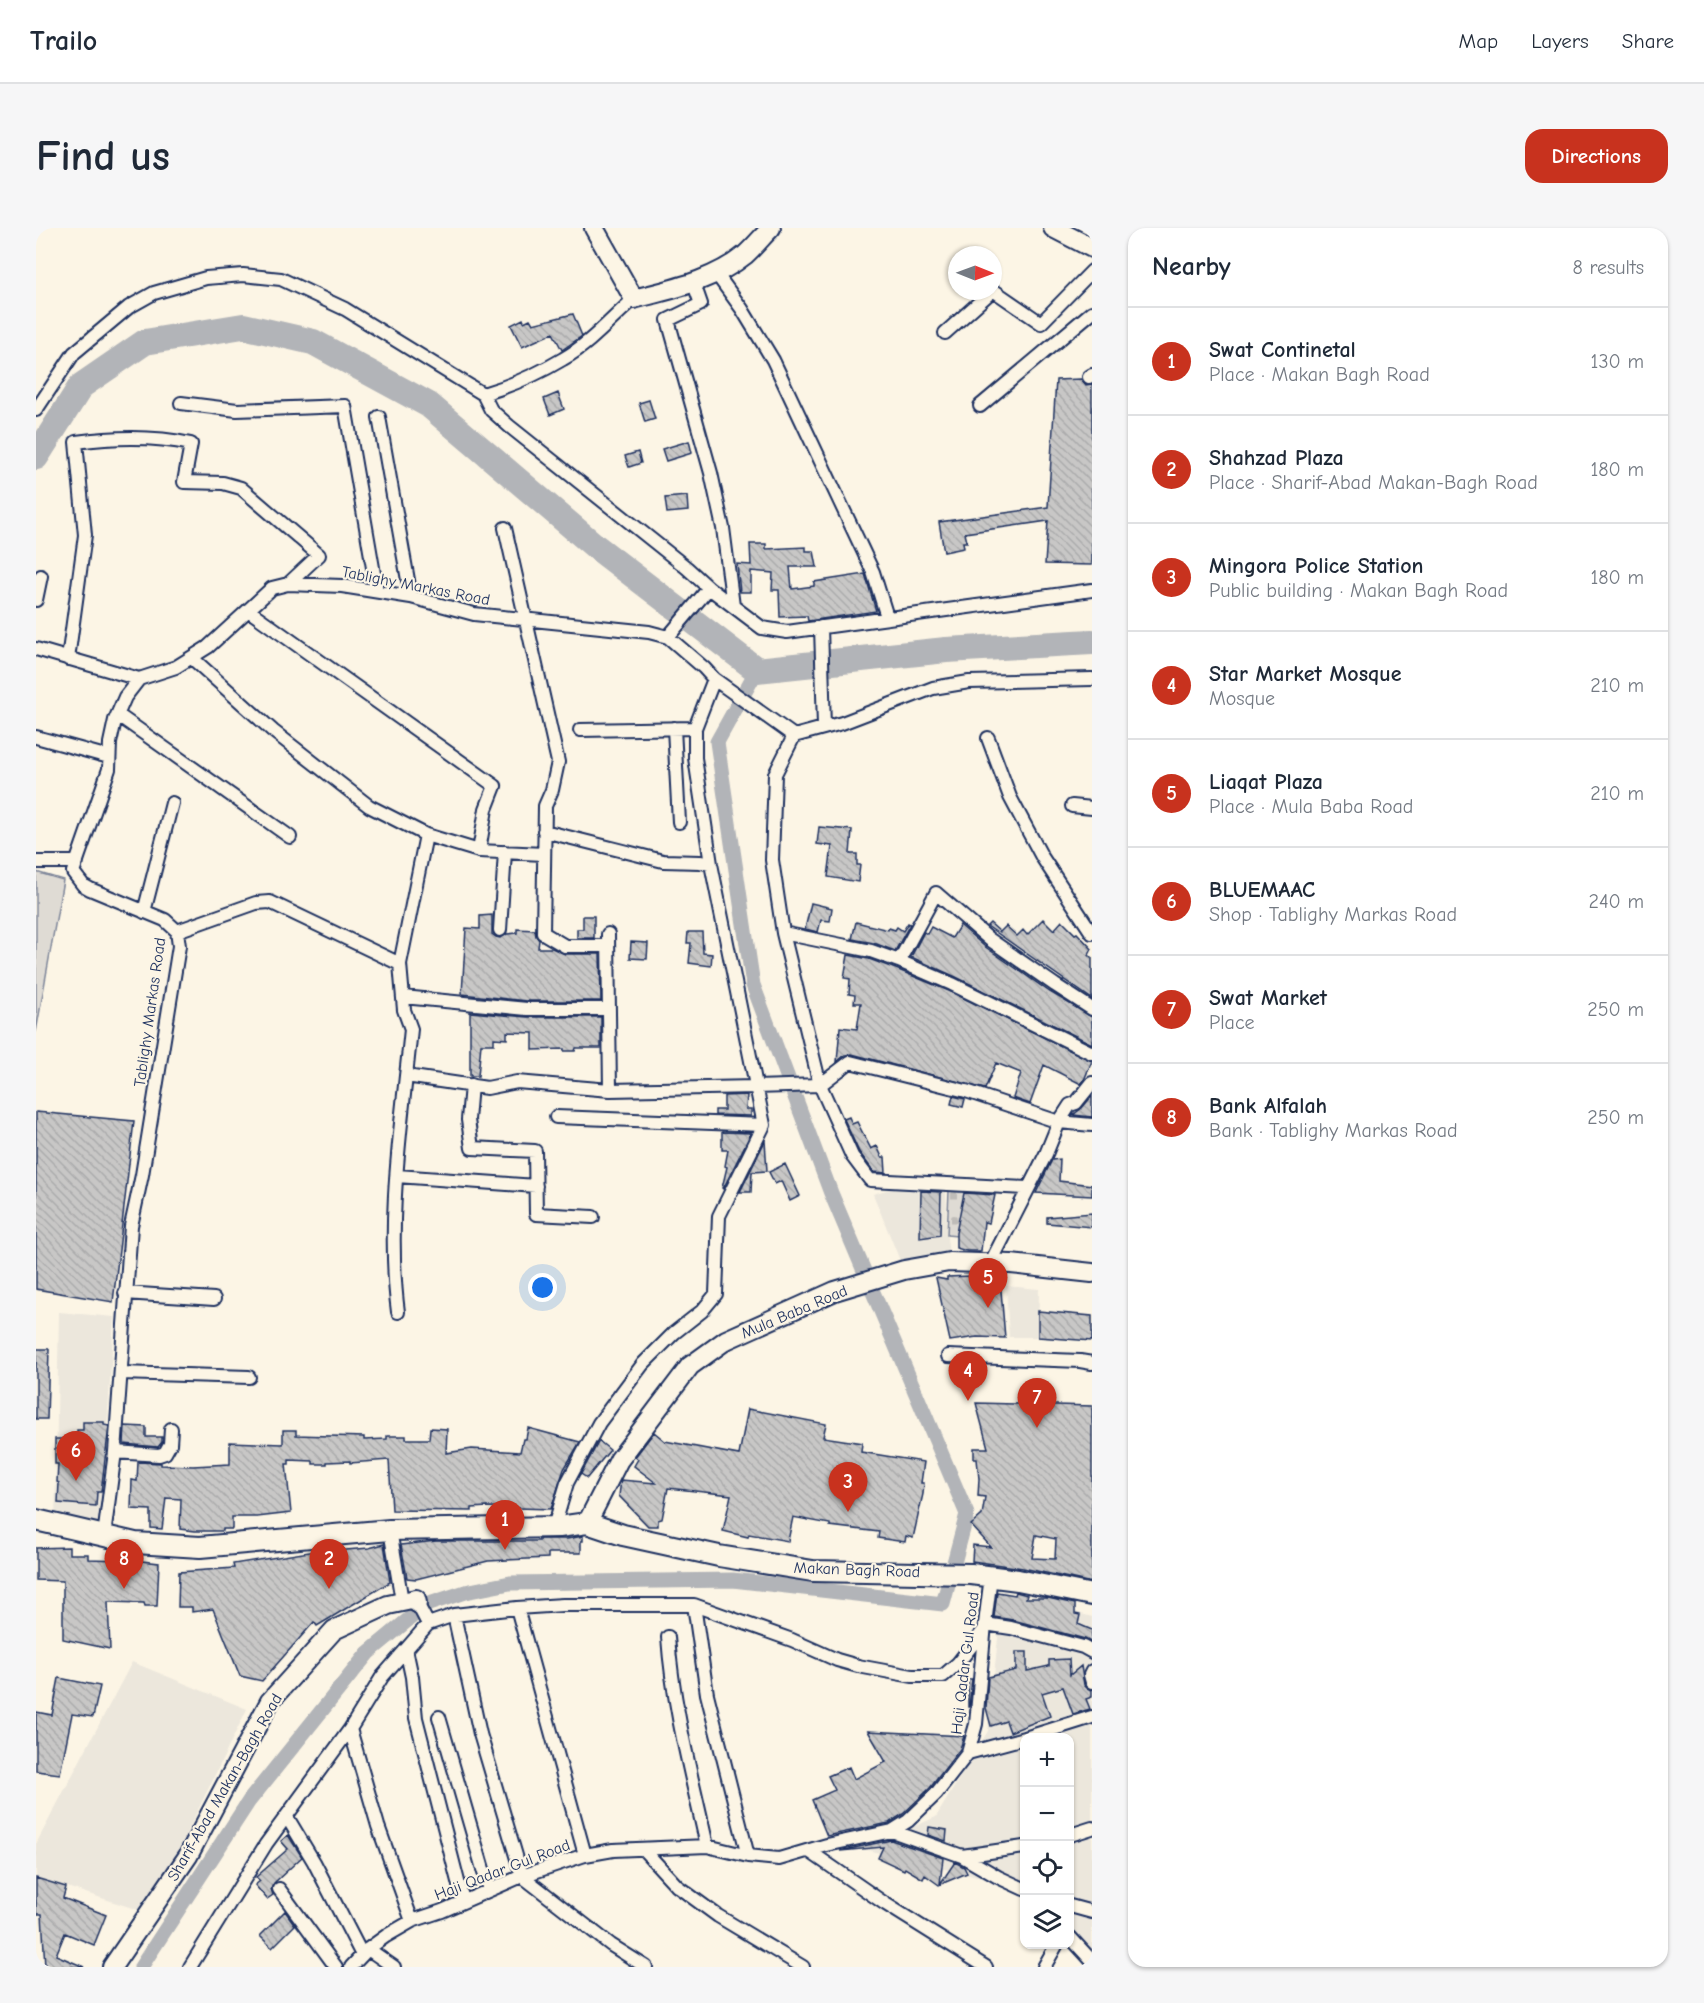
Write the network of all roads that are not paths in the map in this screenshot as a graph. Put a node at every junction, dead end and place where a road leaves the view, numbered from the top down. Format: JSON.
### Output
{"nodes":[{"id":1,"x":594,"y":228,"type":"edge"},
{"id":2,"x":771,"y":228,"type":"edge"},
{"id":3,"x":1053,"y":228,"type":"edge"},
{"id":4,"x":1092,"y":248,"type":"edge"},
{"id":5,"x":1092,"y":270,"type":"edge"},
{"id":6,"x":715,"y":272,"type":"junction"},
{"id":7,"x":694,"y":284,"type":"junction"},
{"id":8,"x":1002,"y":298,"type":"edge"},
{"id":9,"x":634,"y":299,"type":"junction"},
{"id":10,"x":982,"y":300,"type":"edge"},
{"id":11,"x":1092,"y":312,"type":"edge"},
{"id":12,"x":945,"y":333,"type":"dead end"},
{"id":13,"x":41,"y":390,"type":"edge"},
{"id":14,"x":483,"y":394,"type":"junction"},
{"id":15,"x":181,"y":403,"type":"dead end"},
{"id":16,"x":980,"y":406,"type":"dead end"},
{"id":17,"x":36,"y":410,"type":"edge"},
{"id":18,"x":379,"y":417,"type":"dead end"},
{"id":19,"x":505,"y":528,"type":"dead end"},
{"id":20,"x":41,"y":576,"type":"dead end"},
{"id":21,"x":288,"y":584,"type":"junction"},
{"id":22,"x":709,"y":588,"type":"junction"},
{"id":23,"x":1092,"y":590,"type":"edge"},
{"id":24,"x":377,"y":591,"type":"junction"},
{"id":25,"x":411,"y":597,"type":"junction"},
{"id":26,"x":36,"y":600,"type":"edge"},
{"id":27,"x":734,"y":606,"type":"junction"},
{"id":28,"x":248,"y":609,"type":"junction"},
{"id":29,"x":887,"y":617,"type":"junction"},
{"id":30,"x":524,"y":620,"type":"junction"},
{"id":31,"x":821,"y":631,"type":"junction"},
{"id":32,"x":668,"y":637,"type":"junction"},
{"id":33,"x":36,"y":649,"type":"edge"},
{"id":34,"x":192,"y":658,"type":"junction"},
{"id":35,"x":68,"y":659,"type":"junction"},
{"id":36,"x":139,"y":679,"type":"junction"},
{"id":37,"x":714,"y":679,"type":"junction"},
{"id":38,"x":1092,"y":679,"type":"edge"},
{"id":39,"x":118,"y":715,"type":"junction"},
{"id":40,"x":824,"y":724,"type":"junction"},
{"id":41,"x":674,"y":728,"type":"junction"},
{"id":42,"x":695,"y":728,"type":"junction"},
{"id":43,"x":580,"y":730,"type":"dead end"},
{"id":44,"x":794,"y":736,"type":"junction"},
{"id":45,"x":36,"y":737,"type":"edge"},
{"id":46,"x":987,"y":738,"type":"dead end"},
{"id":47,"x":109,"y":757,"type":"junction"},
{"id":48,"x":172,"y":803,"type":"dead end"},
{"id":49,"x":1072,"y":806,"type":"dead end"},
{"id":50,"x":1092,"y":808,"type":"edge"},
{"id":51,"x":679,"y":822,"type":"dead end"},
{"id":52,"x":544,"y":831,"type":"junction"},
{"id":53,"x":426,"y":835,"type":"junction"},
{"id":54,"x":290,"y":837,"type":"dead end"},
{"id":55,"x":479,"y":850,"type":"junction"},
{"id":56,"x":505,"y":852,"type":"junction"},
{"id":57,"x":544,"y":854,"type":"junction"},
{"id":58,"x":36,"y":862,"type":"edge"},
{"id":59,"x":77,"y":862,"type":"junction"},
{"id":60,"x":711,"y":864,"type":"junction"},
{"id":61,"x":144,"y":912,"type":"junction"},
{"id":62,"x":500,"y":930,"type":"dead end"},
{"id":63,"x":177,"y":931,"type":"junction"},
{"id":64,"x":783,"y":933,"type":"junction"},
{"id":65,"x":1092,"y":933,"type":"edge"},
{"id":66,"x":899,"y":961,"type":"junction"},
{"id":67,"x":400,"y":964,"type":"junction"},
{"id":68,"x":404,"y":997,"type":"junction"},
{"id":69,"x":609,"y":1009,"type":"junction"},
{"id":70,"x":1092,"y":1009,"type":"edge"},
{"id":71,"x":1092,"y":1053,"type":"edge"},
{"id":72,"x":406,"y":1076,"type":"junction"},
{"id":73,"x":1092,"y":1083,"type":"edge"},
{"id":74,"x":471,"y":1085,"type":"junction"},
{"id":75,"x":820,"y":1085,"type":"junction"},
{"id":76,"x":755,"y":1087,"type":"junction"},
{"id":77,"x":610,"y":1090,"type":"junction"},
{"id":78,"x":1076,"y":1103,"type":"junction"},
{"id":79,"x":1092,"y":1104,"type":"edge"},
{"id":80,"x":556,"y":1117,"type":"dead end"},
{"id":81,"x":1059,"y":1122,"type":"junction"},
{"id":82,"x":764,"y":1125,"type":"junction"},
{"id":83,"x":1092,"y":1125,"type":"edge"},
{"id":84,"x":397,"y":1176,"type":"junction"},
{"id":85,"x":536,"y":1186,"type":"junction"},
{"id":86,"x":1027,"y":1188,"type":"junction"},
{"id":87,"x":593,"y":1217,"type":"dead end"},
{"id":88,"x":990,"y":1264,"type":"junction"},
{"id":89,"x":1092,"y":1273,"type":"edge"},
{"id":90,"x":125,"y":1293,"type":"junction"},
{"id":91,"x":214,"y":1299,"type":"dead end"},
{"id":92,"x":398,"y":1312,"type":"dead end"},
{"id":93,"x":948,"y":1356,"type":"dead end"},
{"id":94,"x":1092,"y":1363,"type":"edge"},
{"id":95,"x":121,"y":1373,"type":"junction"},
{"id":96,"x":249,"y":1377,"type":"dead end"},
{"id":97,"x":171,"y":1429,"type":"dead end"},
{"id":98,"x":115,"y":1452,"type":"junction"},
{"id":99,"x":36,"y":1520,"type":"edge"},
{"id":100,"x":587,"y":1523,"type":"junction"},
{"id":101,"x":36,"y":1525,"type":"edge"},
{"id":102,"x":554,"y":1528,"type":"junction"},
{"id":103,"x":391,"y":1531,"type":"junction"},
{"id":104,"x":104,"y":1536,"type":"junction"},
{"id":105,"x":991,"y":1576,"type":"junction"},
{"id":106,"x":1092,"y":1595,"type":"edge"},
{"id":107,"x":410,"y":1602,"type":"junction"},
{"id":108,"x":694,"y":1605,"type":"junction"},
{"id":109,"x":517,"y":1608,"type":"junction"},
{"id":110,"x":454,"y":1615,"type":"junction"},
{"id":111,"x":427,"y":1622,"type":"junction"},
{"id":112,"x":984,"y":1627,"type":"junction"},
{"id":113,"x":668,"y":1637,"type":"dead end"},
{"id":114,"x":406,"y":1649,"type":"junction"},
{"id":115,"x":1092,"y":1652,"type":"edge"},
{"id":116,"x":1092,"y":1671,"type":"edge"},
{"id":117,"x":1092,"y":1682,"type":"edge"},
{"id":118,"x":439,"y":1717,"type":"dead end"},
{"id":119,"x":1092,"y":1717,"type":"edge"},
{"id":120,"x":350,"y":1729,"type":"junction"},
{"id":121,"x":1041,"y":1733,"type":"edge"},
{"id":122,"x":1020,"y":1739,"type":"edge"},
{"id":123,"x":968,"y":1752,"type":"junction"},
{"id":124,"x":287,"y":1817,"type":"junction"},
{"id":125,"x":1092,"y":1828,"type":"edge"},
{"id":126,"x":892,"y":1831,"type":"junction"},
{"id":127,"x":1074,"y":1834,"type":"edge"},
{"id":128,"x":707,"y":1846,"type":"junction"},
{"id":129,"x":1020,"y":1848,"type":"edge"},
{"id":130,"x":643,"y":1849,"type":"junction"},
{"id":131,"x":809,"y":1851,"type":"junction"},
{"id":132,"x":585,"y":1855,"type":"junction"},
{"id":133,"x":748,"y":1856,"type":"junction"},
{"id":134,"x":962,"y":1856,"type":"junction"},
{"id":135,"x":522,"y":1876,"type":"junction"},
{"id":136,"x":1020,"y":1886,"type":"edge"},
{"id":137,"x":279,"y":1889,"type":"dead end"},
{"id":138,"x":489,"y":1890,"type":"junction"},
{"id":139,"x":463,"y":1901,"type":"junction"},
{"id":140,"x":1074,"y":1907,"type":"edge"},
{"id":141,"x":1092,"y":1912,"type":"edge"},
{"id":142,"x":412,"y":1921,"type":"junction"},
{"id":143,"x":1074,"y":1941,"type":"edge"},
{"id":144,"x":1054,"y":1949,"type":"edge"},
{"id":145,"x":365,"y":1952,"type":"junction"},
{"id":146,"x":1092,"y":1961,"type":"edge"},
{"id":147,"x":112,"y":1967,"type":"edge"},
{"id":148,"x":190,"y":1967,"type":"edge"},
{"id":149,"x":336,"y":1967,"type":"edge"},
{"id":150,"x":351,"y":1967,"type":"edge"},
{"id":151,"x":394,"y":1967,"type":"edge"},
{"id":152,"x":646,"y":1967,"type":"edge"},
{"id":153,"x":803,"y":1967,"type":"edge"},
{"id":154,"x":986,"y":1967,"type":"edge"},
{"id":155,"x":1044,"y":1967,"type":"edge"}],
"edges":[{"from":1,"to":9,"type":"street"},
{"from":2,"to":6,"type":"street"},
{"from":3,"to":4,"type":"street"},
{"from":5,"to":8,"type":"street"},
{"from":6,"to":7,"type":"street"},
{"from":6,"to":29,"type":"street"},
{"from":7,"to":9,"type":"street"},
{"from":7,"to":27,"type":"street"},
{"from":9,"to":14,"type":"street"},
{"from":10,"to":12,"type":"street"},
{"from":11,"to":16,"type":"street"},
{"from":13,"to":14,"type":"street"},
{"from":13,"to":17,"type":"street"},
{"from":14,"to":22,"type":"street"},
{"from":15,"to":24,"type":"street"},
{"from":18,"to":25,"type":"street"},
{"from":19,"to":30,"type":"street"},
{"from":20,"to":26,"type":"street"},
{"from":21,"to":24,"type":"street","name":"Tablighy Markas Road"},
{"from":21,"to":28,"type":"street","name":"Tablighy Markas Road"},
{"from":21,"to":35,"type":"street"},
{"from":22,"to":27,"type":"street"},
{"from":22,"to":32,"type":"street"},
{"from":23,"to":29,"type":"street"},
{"from":24,"to":25,"type":"street","name":"Tablighy Markas Road"},
{"from":25,"to":30,"type":"street","name":"Tablighy Markas Road"},
{"from":27,"to":31,"type":"street"},
{"from":28,"to":34,"type":"street","name":"Tablighy Markas Road"},
{"from":28,"to":55,"type":"street"},
{"from":29,"to":31,"type":"street"},
{"from":30,"to":32,"type":"street","name":"Tablighy Markas Road"},
{"from":30,"to":52,"type":"street"},
{"from":31,"to":40,"type":"street"},
{"from":32,"to":37,"type":"street"},
{"from":33,"to":35,"type":"street"},
{"from":34,"to":36,"type":"street","name":"Tablighy Markas Road"},
{"from":34,"to":53,"type":"street"},
{"from":35,"to":36,"type":"street"},
{"from":36,"to":39,"type":"street"},
{"from":37,"to":42,"type":"street"},
{"from":37,"to":44,"type":"street"},
{"from":38,"to":40,"type":"street"},
{"from":39,"to":47,"type":"street"},
{"from":39,"to":54,"type":"street"},
{"from":40,"to":44,"type":"street"},
{"from":41,"to":42,"type":"street"},
{"from":41,"to":43,"type":"street"},
{"from":41,"to":51,"type":"street"},
{"from":42,"to":60,"type":"street"},
{"from":44,"to":64,"type":"street"},
{"from":45,"to":47,"type":"street"},
{"from":46,"to":65,"type":"street"},
{"from":47,"to":59,"type":"street"},
{"from":48,"to":61,"type":"street"},
{"from":49,"to":50,"type":"street"},
{"from":52,"to":57,"type":"street"},
{"from":52,"to":60,"type":"street"},
{"from":53,"to":55,"type":"street"},
{"from":53,"to":67,"type":"street"},
{"from":55,"to":56,"type":"street"},
{"from":56,"to":57,"type":"street"},
{"from":56,"to":62,"type":"street"},
{"from":57,"to":69,"type":"street"},
{"from":58,"to":59,"type":"street"},
{"from":59,"to":61,"type":"street","name":"Tablighy Markas Road"},
{"from":60,"to":76,"type":"street"},
{"from":61,"to":63,"type":"street","name":"Tablighy Markas Road"},
{"from":63,"to":67,"type":"street"},
{"from":63,"to":90,"type":"street","name":"Tablighy Markas Road"},
{"from":64,"to":66,"type":"street"},
{"from":64,"to":75,"type":"street"},
{"from":66,"to":70,"type":"street"},
{"from":66,"to":71,"type":"street"},
{"from":67,"to":68,"type":"street"},
{"from":68,"to":69,"type":"street"},
{"from":68,"to":72,"type":"street"},
{"from":69,"to":77,"type":"street"},
{"from":72,"to":74,"type":"street"},
{"from":72,"to":84,"type":"street"},
{"from":73,"to":78,"type":"street"},
{"from":74,"to":77,"type":"street"},
{"from":74,"to":85,"type":"street"},
{"from":75,"to":76,"type":"street"},
{"from":75,"to":81,"type":"street"},
{"from":75,"to":86,"type":"street"},
{"from":76,"to":77,"type":"street"},
{"from":76,"to":82,"type":"street"},
{"from":78,"to":79,"type":"street"},
{"from":78,"to":81,"type":"street"},
{"from":80,"to":82,"type":"street"},
{"from":81,"to":83,"type":"street"},
{"from":81,"to":86,"type":"street"},
{"from":82,"to":102,"type":"street"},
{"from":84,"to":85,"type":"street"},
{"from":84,"to":92,"type":"street"},
{"from":85,"to":87,"type":"street"},
{"from":86,"to":88,"type":"street"},
{"from":88,"to":89,"type":"street","name":"Mula Baba Road"},
{"from":88,"to":100,"type":"street","name":"Mula Baba Road"},
{"from":90,"to":91,"type":"street"},
{"from":90,"to":95,"type":"street","name":"Tablighy Markas Road"},
{"from":93,"to":94,"type":"street"},
{"from":95,"to":96,"type":"street"},
{"from":95,"to":98,"type":"street","name":"Tablighy Markas Road"},
{"from":97,"to":98,"type":"street"},
{"from":98,"to":104,"type":"street","name":"Tablighy Markas Road"},
{"from":99,"to":104,"type":"main road"},
{"from":100,"to":102,"type":"main road","name":"Makan Bagh Road"},
{"from":100,"to":105,"type":"main road","name":"Makan Bagh Road"},
{"from":101,"to":103,"type":"main road"},
{"from":102,"to":103,"type":"main road","name":"Makan Bagh Road"},
{"from":103,"to":104,"type":"main road"},
{"from":103,"to":107,"type":"street"},
{"from":105,"to":106,"type":"main road","name":"Makan Bagh Road"},
{"from":105,"to":112,"type":"street","name":"Haji Qadar Gul Road"},
{"from":107,"to":111,"type":"street"},
{"from":107,"to":147,"type":"street","name":"Sharif-Abad Makan-Bagh Road"},
{"from":108,"to":109,"type":"street"},
{"from":108,"to":112,"type":"street"},
{"from":108,"to":133,"type":"street"},
{"from":109,"to":110,"type":"street"},
{"from":109,"to":132,"type":"street"},
{"from":110,"to":111,"type":"street"},
{"from":110,"to":135,"type":"street"},
{"from":111,"to":114,"type":"street"},
{"from":112,"to":115,"type":"street"},
{"from":112,"to":123,"type":"street","name":"Haji Qadar Gul Road"},
{"from":113,"to":128,"type":"street"},
{"from":114,"to":120,"type":"street"},
{"from":114,"to":139,"type":"street"},
{"from":116,"to":117,"type":"street"},
{"from":118,"to":138,"type":"street"},
{"from":119,"to":121,"type":"street"},
{"from":120,"to":124,"type":"street"},
{"from":120,"to":142,"type":"street"},
{"from":122,"to":123,"type":"street"},
{"from":123,"to":126,"type":"street","name":"Haji Qadar Gul Road"},
{"from":124,"to":145,"type":"street"},
{"from":124,"to":148,"type":"street"},
{"from":125,"to":127,"type":"street"},
{"from":126,"to":131,"type":"street","name":"Haji Qadar Gul Road"},
{"from":126,"to":134,"type":"street"},
{"from":128,"to":130,"type":"street","name":"Haji Qadar Gul Road"},
{"from":128,"to":133,"type":"street","name":"Haji Qadar Gul Road"},
{"from":129,"to":134,"type":"street"},
{"from":130,"to":132,"type":"street","name":"Haji Qadar Gul Road"},
{"from":130,"to":153,"type":"street"},
{"from":131,"to":133,"type":"street","name":"Haji Qadar Gul Road"},
{"from":131,"to":154,"type":"street"},
{"from":132,"to":135,"type":"street","name":"Haji Qadar Gul Road"},
{"from":134,"to":136,"type":"street"},
{"from":135,"to":138,"type":"street","name":"Haji Qadar Gul Road"},
{"from":135,"to":152,"type":"street"},
{"from":137,"to":149,"type":"street"},
{"from":138,"to":139,"type":"street","name":"Haji Qadar Gul Road"},
{"from":139,"to":142,"type":"street","name":"Haji Qadar Gul Road"},
{"from":140,"to":141,"type":"street"},
{"from":142,"to":145,"type":"street","name":"Haji Qadar Gul Road"},
{"from":143,"to":146,"type":"street"},
{"from":144,"to":155,"type":"street"},
{"from":145,"to":150,"type":"street","name":"Haji Qadar Gul Road"},
{"from":145,"to":151,"type":"street"}]}
